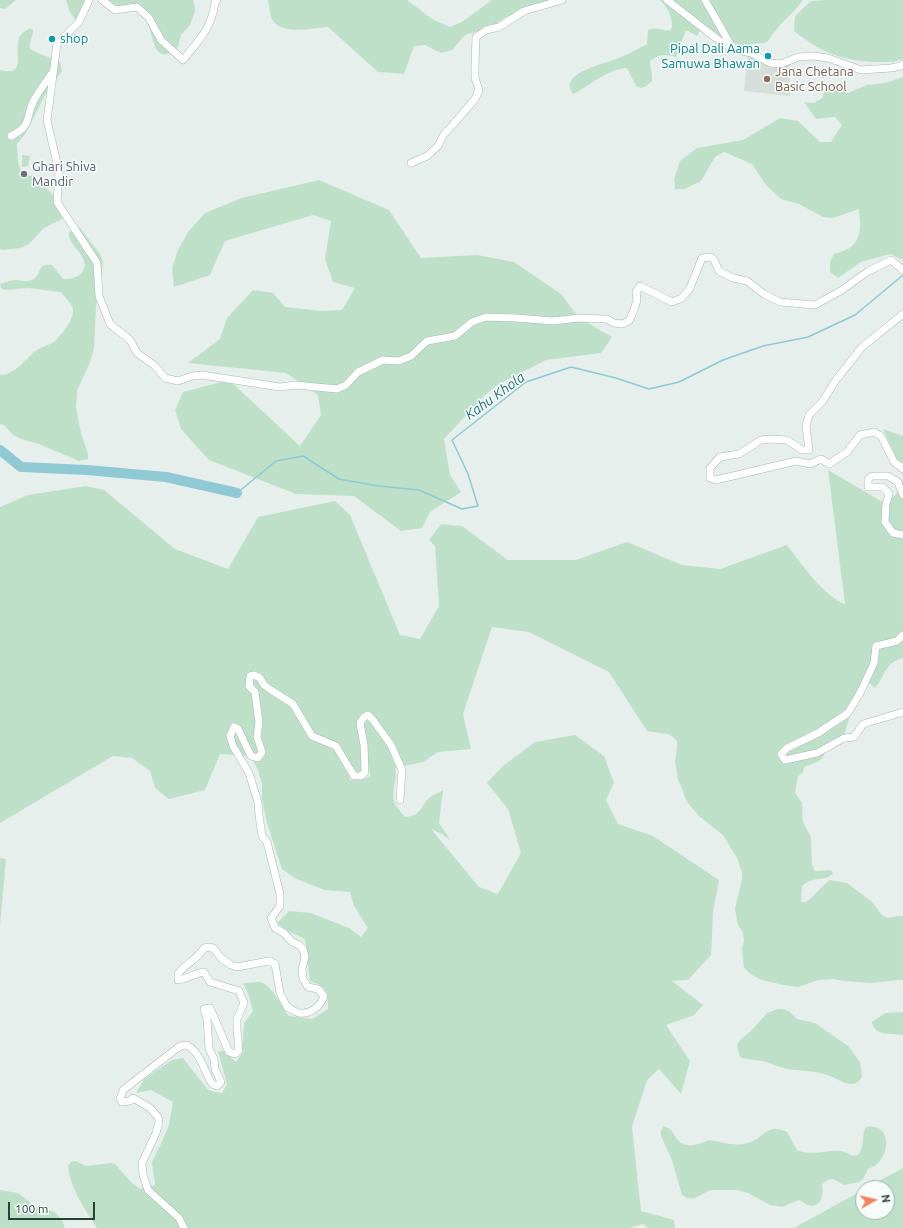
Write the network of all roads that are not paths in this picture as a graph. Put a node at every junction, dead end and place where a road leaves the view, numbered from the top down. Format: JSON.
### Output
{"nodes":[{"id":1,"x":89,"y":0,"type":"edge"},
{"id":2,"x":102,"y":0,"type":"edge"},
{"id":3,"x":217,"y":0,"type":"edge"},
{"id":4,"x":562,"y":0,"type":"edge"},
{"id":5,"x":667,"y":0,"type":"edge"},
{"id":6,"x":705,"y":0,"type":"edge"},
{"id":7,"x":734,"y":48,"type":"junction"},
{"id":8,"x":903,"y":64,"type":"edge"},
{"id":9,"x":54,"y":71,"type":"junction"},
{"id":10,"x":11,"y":136,"type":"dead end"},
{"id":11,"x":411,"y":163,"type":"dead end"},
{"id":12,"x":903,"y":270,"type":"edge"},
{"id":13,"x":903,"y":314,"type":"edge"},
{"id":14,"x":903,"y":469,"type":"edge"},
{"id":15,"x":903,"y":495,"type":"edge"},
{"id":16,"x":903,"y":535,"type":"edge"},
{"id":17,"x":903,"y":635,"type":"edge"},
{"id":18,"x":903,"y":712,"type":"edge"},
{"id":19,"x":400,"y":800,"type":"dead end"},
{"id":20,"x":184,"y":1228,"type":"edge"}],
"edges":[{"from":1,"to":9,"type":"street"},
{"from":2,"to":3,"type":"street"},
{"from":4,"to":11,"type":"street"},
{"from":5,"to":7,"type":"street"},
{"from":6,"to":7,"type":"street"},
{"from":7,"to":8,"type":"street"},
{"from":9,"to":10,"type":"street"},
{"from":9,"to":12,"type":"street"},
{"from":13,"to":14,"type":"street"},
{"from":15,"to":16,"type":"street"},
{"from":17,"to":18,"type":"street"},
{"from":19,"to":20,"type":"street"}]}
